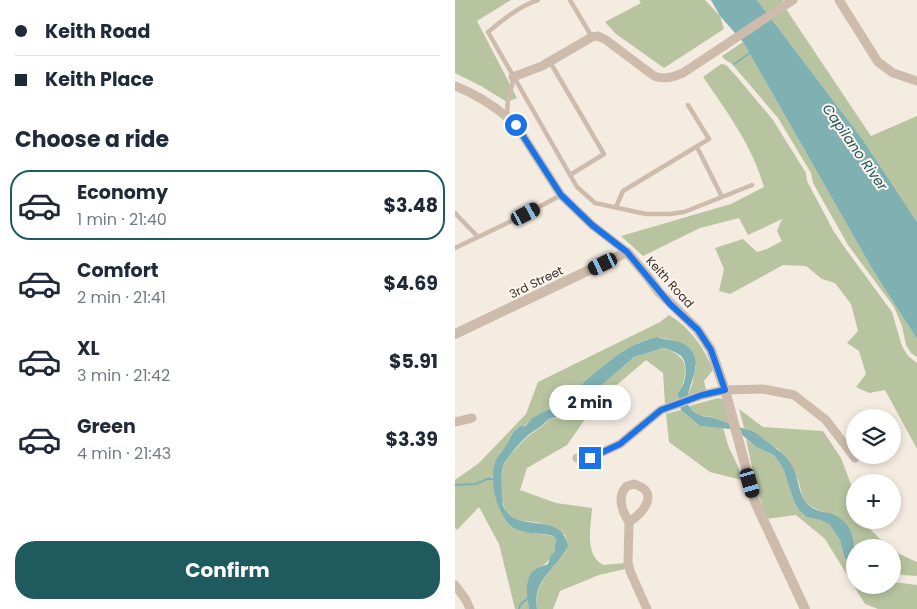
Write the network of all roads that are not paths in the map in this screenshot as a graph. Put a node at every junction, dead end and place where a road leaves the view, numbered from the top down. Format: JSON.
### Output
{"nodes":[{"id":1,"x":538,"y":0,"type":"edge"},
{"id":2,"x":570,"y":0,"type":"edge"},
{"id":3,"x":793,"y":0,"type":"edge"},
{"id":4,"x":839,"y":0,"type":"edge"},
{"id":5,"x":592,"y":37,"type":"junction"},
{"id":6,"x":550,"y":62,"type":"junction"},
{"id":7,"x":513,"y":76,"type":"junction"},
{"id":8,"x":917,"y":81,"type":"edge"},
{"id":9,"x":455,"y":86,"type":"edge"},
{"id":10,"x":688,"y":105,"type":"dead end"},
{"id":11,"x":507,"y":116,"type":"junction"},
{"id":12,"x":697,"y":147,"type":"junction"},
{"id":13,"x":570,"y":175,"type":"junction"},
{"id":14,"x":752,"y":185,"type":"dead end"},
{"id":15,"x":561,"y":195,"type":"junction"},
{"id":16,"x":722,"y":197,"type":"junction"},
{"id":17,"x":616,"y":207,"type":"junction"},
{"id":18,"x":455,"y":213,"type":"edge"},
{"id":19,"x":478,"y":238,"type":"junction"},
{"id":20,"x":455,"y":248,"type":"edge"},
{"id":21,"x":627,"y":252,"type":"junction"},
{"id":22,"x":455,"y":334,"type":"edge"},
{"id":23,"x":725,"y":390,"type":"junction"},
{"id":24,"x":472,"y":418,"type":"dead end"},
{"id":25,"x":455,"y":422,"type":"edge"},
{"id":26,"x":846,"y":446,"type":"edge"},
{"id":27,"x":577,"y":458,"type":"dead end"},
{"id":28,"x":629,"y":522,"type":"dead end"},
{"id":29,"x":455,"y":585,"type":"edge"},
{"id":30,"x":470,"y":609,"type":"edge"},
{"id":31,"x":647,"y":609,"type":"edge"},
{"id":32,"x":805,"y":609,"type":"edge"}],
"edges":[{"from":1,"to":7,"type":"lane"},
{"from":2,"to":5,"type":"lane"},
{"from":3,"to":5,"type":"street"},
{"from":4,"to":8,"type":"street"},
{"from":5,"to":6,"type":"street"},
{"from":6,"to":7,"type":"street"},
{"from":6,"to":13,"type":"lane"},
{"from":7,"to":11,"type":"lane"},
{"from":7,"to":13,"type":"lane"},
{"from":9,"to":11,"type":"street","name":"Keith Road"},
{"from":10,"to":12,"type":"lane"},
{"from":11,"to":15,"type":"street","name":"Keith Road"},
{"from":12,"to":16,"type":"lane"},
{"from":12,"to":17,"type":"lane"},
{"from":13,"to":17,"type":"lane"},
{"from":14,"to":16,"type":"lane"},
{"from":15,"to":19,"type":"lane"},
{"from":15,"to":21,"type":"street","name":"Keith Road"},
{"from":16,"to":17,"type":"lane"},
{"from":18,"to":19,"type":"lane"},
{"from":19,"to":20,"type":"lane"},
{"from":21,"to":22,"type":"street","name":"3rd Street"},
{"from":21,"to":23,"type":"street","name":"Keith Road"},
{"from":23,"to":26,"type":"street"},
{"from":23,"to":27,"type":"street"},
{"from":23,"to":32,"type":"street","name":"Keith Road"},
{"from":24,"to":25,"type":"street"},
{"from":28,"to":31,"type":"street"},
{"from":29,"to":30,"type":"street"}]}
